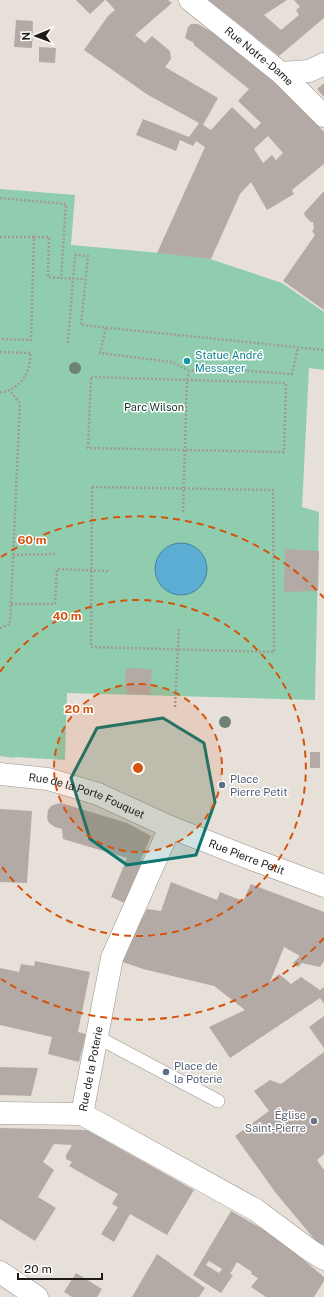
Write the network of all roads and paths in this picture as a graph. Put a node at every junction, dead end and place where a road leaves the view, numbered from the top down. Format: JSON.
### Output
{"nodes":[{"id":1,"x":190,"y":0,"type":"edge"},
{"id":2,"x":324,"y":64,"type":"edge"},
{"id":3,"x":281,"y":73,"type":"junction"},
{"id":4,"x":324,"y":116,"type":"edge"},
{"id":5,"x":0,"y":198,"type":"edge"},
{"id":6,"x":0,"y":236,"type":"edge"},
{"id":7,"x":34,"y":237,"type":"junction"},
{"id":8,"x":61,"y":278,"type":"junction"},
{"id":9,"x":74,"y":278,"type":"junction"},
{"id":10,"x":86,"y":279,"type":"junction"},
{"id":11,"x":106,"y":328,"type":"junction"},
{"id":12,"x":0,"y":339,"type":"edge"},
{"id":13,"x":68,"y":343,"type":"dead end"},
{"id":14,"x":298,"y":347,"type":"junction"},
{"id":15,"x":324,"y":350,"type":"edge"},
{"id":16,"x":0,"y":352,"type":"edge"},
{"id":17,"x":189,"y":371,"type":"junction"},
{"id":18,"x":187,"y":380,"type":"junction"},
{"id":19,"x":9,"y":390,"type":"junction"},
{"id":20,"x":0,"y":392,"type":"edge"},
{"id":21,"x":184,"y":450,"type":"junction"},
{"id":22,"x":184,"y":489,"type":"junction"},
{"id":23,"x":182,"y":512,"type":"dead end"},
{"id":24,"x":55,"y":554,"type":"dead end"},
{"id":25,"x":13,"y":555,"type":"junction"},
{"id":26,"x":92,"y":570,"type":"junction"},
{"id":27,"x":109,"y":571,"type":"dead end"},
{"id":28,"x":11,"y":604,"type":"junction"},
{"id":29,"x":179,"y":627,"type":"dead end"},
{"id":30,"x":0,"y":628,"type":"edge"},
{"id":31,"x":178,"y":649,"type":"junction"},
{"id":32,"x":175,"y":707,"type":"dead end"},
{"id":33,"x":0,"y":774,"type":"edge"},
{"id":34,"x":170,"y":827,"type":"junction"},
{"id":35,"x":324,"y":886,"type":"edge"},
{"id":36,"x":97,"y":1037,"type":"junction"},
{"id":37,"x":218,"y":1101,"type":"dead end"},
{"id":38,"x":0,"y":1113,"type":"edge"},
{"id":39,"x":82,"y":1114,"type":"junction"},
{"id":40,"x":324,"y":1259,"type":"edge"},
{"id":41,"x":0,"y":1272,"type":"edge"},
{"id":42,"x":37,"y":1297,"type":"edge"}],
"edges":[{"from":1,"to":3,"type":"street","name":"Rue Notre-Dame"},
{"from":2,"to":3,"type":"street"},
{"from":3,"to":4,"type":"street","name":"Rue Notre-Dame"},
{"from":5,"to":8,"type":"path"},
{"from":6,"to":7,"type":"path"},
{"from":7,"to":8,"type":"path"},
{"from":7,"to":12,"type":"path"},
{"from":8,"to":9,"type":"path"},
{"from":9,"to":10,"type":"path"},
{"from":9,"to":10,"type":"path"},
{"from":9,"to":13,"type":"path"},
{"from":10,"to":11,"type":"path"},
{"from":11,"to":14,"type":"path"},
{"from":11,"to":17,"type":"path"},
{"from":14,"to":15,"type":"path"},
{"from":14,"to":17,"type":"path"},
{"from":16,"to":19,"type":"path"},
{"from":17,"to":18,"type":"path"},
{"from":18,"to":21,"type":"path"},
{"from":18,"to":21,"type":"path"},
{"from":18,"to":21,"type":"path"},
{"from":19,"to":20,"type":"path"},
{"from":19,"to":25,"type":"path"},
{"from":21,"to":22,"type":"path"},
{"from":22,"to":23,"type":"path"},
{"from":22,"to":26,"type":"path"},
{"from":22,"to":31,"type":"path"},
{"from":24,"to":25,"type":"path"},
{"from":25,"to":28,"type":"path"},
{"from":26,"to":27,"type":"path"},
{"from":26,"to":28,"type":"path"},
{"from":26,"to":31,"type":"path"},
{"from":28,"to":30,"type":"path"},
{"from":29,"to":31,"type":"path"},
{"from":31,"to":32,"type":"path"},
{"from":33,"to":34,"type":"street","name":"Rue de la Porte Fouquet"},
{"from":34,"to":35,"type":"street","name":"Rue Pierre Petit"},
{"from":34,"to":36,"type":"street","name":"Rue de la Poterie"},
{"from":36,"to":37,"type":"lane"},
{"from":36,"to":39,"type":"street","name":"Rue de la Poterie"},
{"from":38,"to":39,"type":"street"},
{"from":39,"to":40,"type":"street","name":"Rue de la Poterie"},
{"from":41,"to":42,"type":"street"}]}
